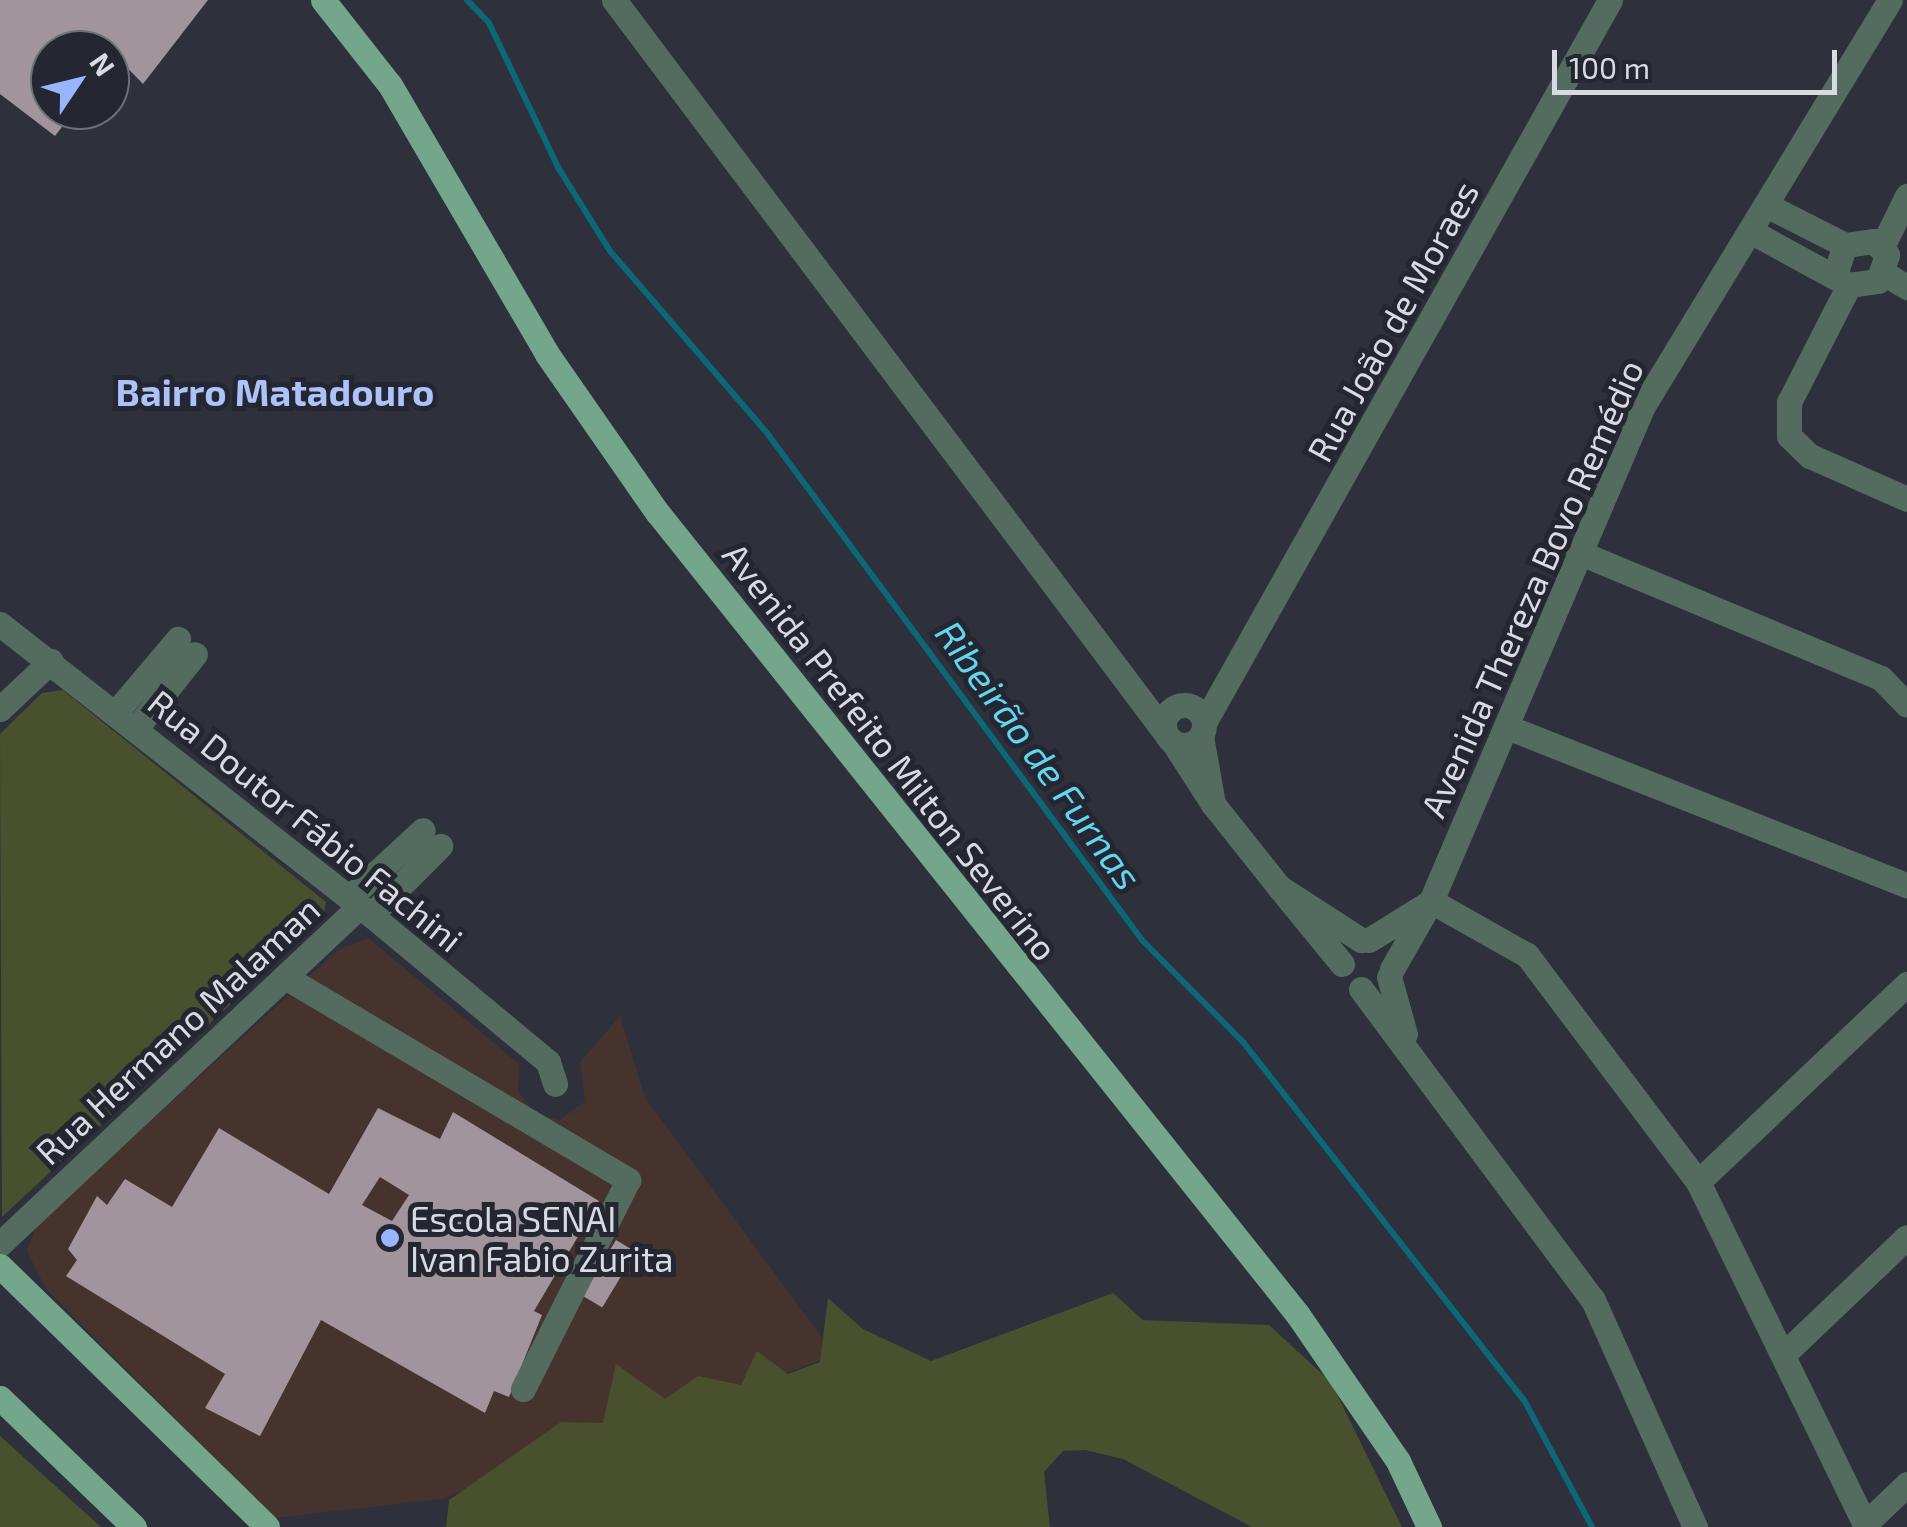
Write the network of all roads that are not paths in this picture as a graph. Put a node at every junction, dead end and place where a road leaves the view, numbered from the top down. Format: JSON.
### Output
{"nodes":[{"id":1,"x":324,"y":0,"type":"edge"},
{"id":2,"x":614,"y":0,"type":"edge"},
{"id":3,"x":1610,"y":0,"type":"edge"},
{"id":4,"x":1890,"y":0,"type":"edge"},
{"id":5,"x":1907,"y":196,"type":"edge"},
{"id":6,"x":1766,"y":206,"type":"junction"},
{"id":7,"x":1750,"y":231,"type":"junction"},
{"id":8,"x":1845,"y":245,"type":"junction"},
{"id":9,"x":1882,"y":246,"type":"junction"},
{"id":10,"x":1842,"y":278,"type":"junction"},
{"id":11,"x":1896,"y":281,"type":"edge"},
{"id":12,"x":1907,"y":499,"type":"edge"},
{"id":13,"x":1578,"y":552,"type":"junction"},
{"id":14,"x":0,"y":624,"type":"edge"},
{"id":15,"x":187,"y":647,"type":"dead end"},
{"id":16,"x":50,"y":661,"type":"junction"},
{"id":17,"x":1119,"y":673,"type":"junction"},
{"id":18,"x":1907,"y":705,"type":"edge"},
{"id":19,"x":0,"y":709,"type":"edge"},
{"id":20,"x":1193,"y":717,"type":"junction"},
{"id":21,"x":126,"y":720,"type":"junction"},
{"id":22,"x":1507,"y":727,"type":"junction"},
{"id":23,"x":1168,"y":737,"type":"junction"},
{"id":24,"x":1213,"y":804,"type":"junction"},
{"id":25,"x":431,"y":838,"type":"dead end"},
{"id":26,"x":1907,"y":884,"type":"edge"},
{"id":27,"x":1280,"y":887,"type":"junction"},
{"id":28,"x":1431,"y":901,"type":"junction"},
{"id":29,"x":360,"y":907,"type":"junction"},
{"id":30,"x":1365,"y":940,"type":"junction"},
{"id":31,"x":1342,"y":964,"type":"junction"},
{"id":32,"x":1390,"y":973,"type":"junction"},
{"id":33,"x":285,"y":977,"type":"junction"},
{"id":34,"x":1907,"y":984,"type":"edge"},
{"id":35,"x":1360,"y":988,"type":"junction"},
{"id":36,"x":1408,"y":1044,"type":"junction"},
{"id":37,"x":555,"y":1084,"type":"dead end"},
{"id":38,"x":1698,"y":1182,"type":"junction"},
{"id":39,"x":1907,"y":1237,"type":"edge"},
{"id":40,"x":0,"y":1244,"type":"edge"},
{"id":41,"x":0,"y":1266,"type":"edge"},
{"id":42,"x":1785,"y":1353,"type":"junction"},
{"id":43,"x":523,"y":1389,"type":"dead end"},
{"id":44,"x":0,"y":1398,"type":"edge"},
{"id":45,"x":1907,"y":1484,"type":"edge"},
{"id":46,"x":125,"y":1523,"type":"edge"},
{"id":47,"x":1865,"y":1525,"type":"edge"},
{"id":48,"x":267,"y":1527,"type":"edge"},
{"id":49,"x":1429,"y":1527,"type":"edge"},
{"id":50,"x":1695,"y":1527,"type":"edge"}],
"edges":[{"from":1,"to":49,"type":"main road","name":"Avenida Prefeito Milton Severino"},
{"from":2,"to":17,"type":"street"},
{"from":3,"to":20,"type":"street","name":"Rua João de Moraes"},
{"from":4,"to":6,"type":"street","name":"Avenida Thereza Bovo Remédio"},
{"from":5,"to":9,"type":"street"},
{"from":6,"to":7,"type":"street","name":"Avenida Thereza Bovo Remédio"},
{"from":6,"to":8,"type":"street"},
{"from":7,"to":10,"type":"street"},
{"from":7,"to":13,"type":"street","name":"Avenida Thereza Bovo Remédio"},
{"from":8,"to":9,"type":"street"},
{"from":8,"to":10,"type":"street"},
{"from":9,"to":11,"type":"street"},
{"from":10,"to":11,"type":"street"},
{"from":10,"to":12,"type":"street"},
{"from":13,"to":18,"type":"street"},
{"from":13,"to":22,"type":"street","name":"Avenida Thereza Bovo Remédio"},
{"from":14,"to":16,"type":"street","name":"Rua Doutor Fábio Fachini"},
{"from":15,"to":21,"type":"street"},
{"from":16,"to":19,"type":"street"},
{"from":16,"to":21,"type":"street","name":"Rua Doutor Fábio Fachini"},
{"from":17,"to":20,"type":"street"},
{"from":17,"to":23,"type":"street"},
{"from":20,"to":23,"type":"street"},
{"from":20,"to":23,"type":"street"},
{"from":20,"to":24,"type":"street"},
{"from":21,"to":29,"type":"street","name":"Rua Doutor Fábio Fachini"},
{"from":22,"to":26,"type":"street"},
{"from":22,"to":28,"type":"street","name":"Avenida Thereza Bovo Remédio"},
{"from":23,"to":24,"type":"street"},
{"from":24,"to":27,"type":"street"},
{"from":25,"to":29,"type":"street","name":"Rua Hermano Malaman"},
{"from":27,"to":30,"type":"street"},
{"from":27,"to":31,"type":"street"},
{"from":28,"to":30,"type":"street"},
{"from":28,"to":32,"type":"street","name":"Avenida Thereza Bovo Remédio"},
{"from":28,"to":38,"type":"street"},
{"from":29,"to":33,"type":"street","name":"Rua Hermano Malaman"},
{"from":29,"to":37,"type":"street","name":"Rua Doutor Fábio Fachini"},
{"from":30,"to":31,"type":"street"},
{"from":30,"to":32,"type":"street"},
{"from":31,"to":35,"type":"street"},
{"from":32,"to":35,"type":"street"},
{"from":32,"to":36,"type":"street"},
{"from":33,"to":40,"type":"street","name":"Rua Hermano Malaman"},
{"from":33,"to":43,"type":"street"},
{"from":34,"to":38,"type":"street"},
{"from":35,"to":36,"type":"street"},
{"from":36,"to":50,"type":"street"},
{"from":38,"to":42,"type":"street"},
{"from":39,"to":42,"type":"street"},
{"from":41,"to":48,"type":"main road"},
{"from":42,"to":47,"type":"street"},
{"from":44,"to":46,"type":"main road"},
{"from":45,"to":47,"type":"street"}]}
